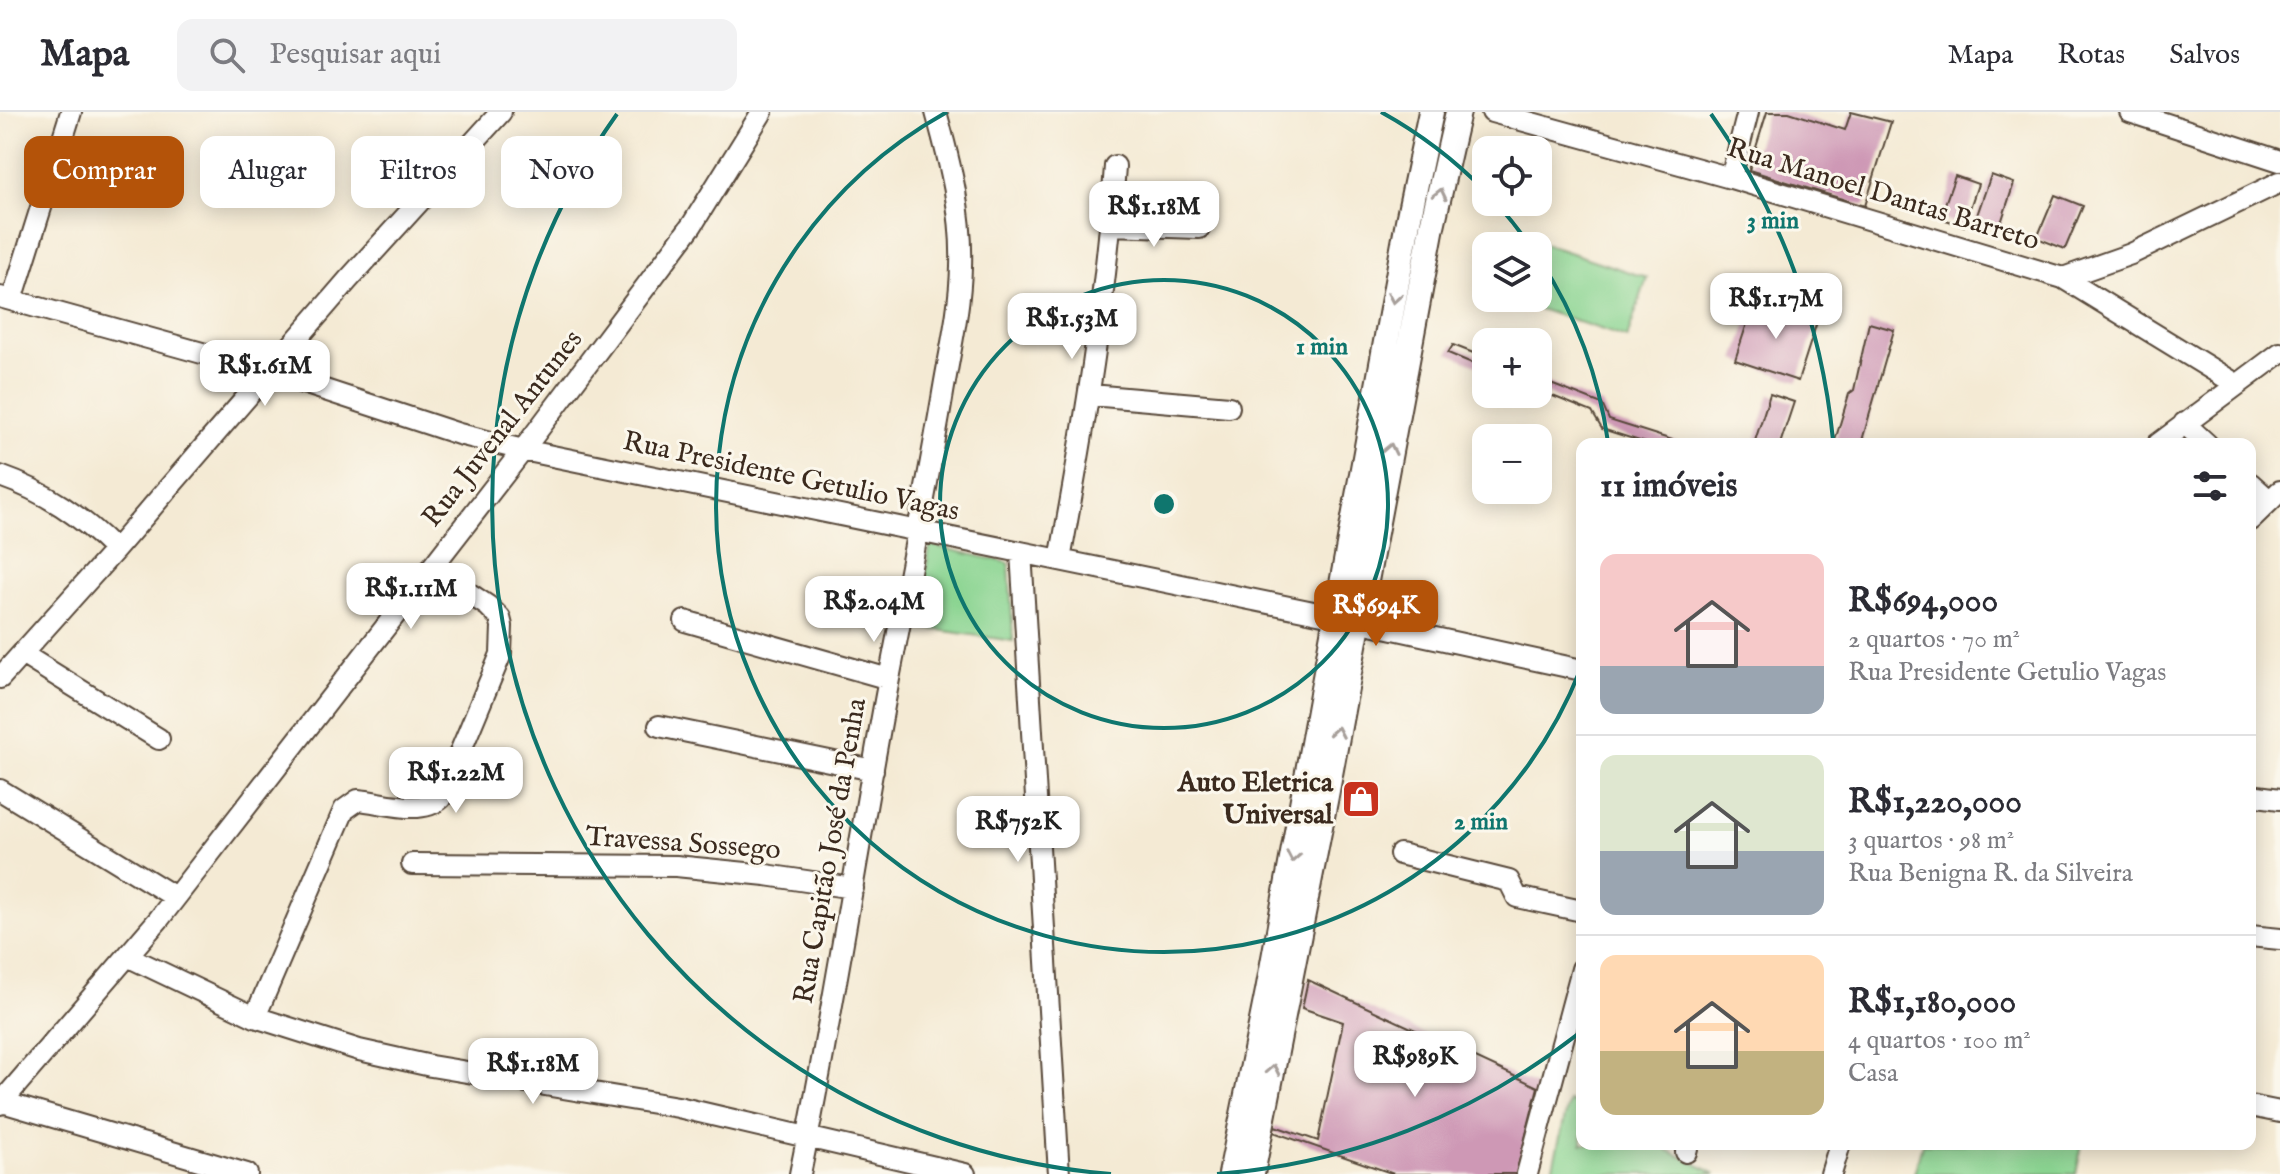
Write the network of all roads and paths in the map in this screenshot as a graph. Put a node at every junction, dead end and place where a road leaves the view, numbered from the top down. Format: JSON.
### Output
{"nodes":[{"id":1,"x":71,"y":112,"type":"edge"},
{"id":2,"x":501,"y":112,"type":"edge"},
{"id":3,"x":762,"y":112,"type":"edge"},
{"id":4,"x":936,"y":112,"type":"edge"},
{"id":5,"x":1431,"y":112,"type":"edge"},
{"id":6,"x":1458,"y":112,"type":"edge"},
{"id":7,"x":1492,"y":112,"type":"edge"},
{"id":8,"x":1748,"y":112,"type":"edge"},
{"id":9,"x":2130,"y":112,"type":"edge"},
{"id":10,"x":2280,"y":161,"type":"edge"},
{"id":11,"x":1115,"y":166,"type":"dead end"},
{"id":12,"x":1731,"y":178,"type":"junction"},
{"id":13,"x":2280,"y":182,"type":"edge"},
{"id":14,"x":1408,"y":221,"type":"junction"},
{"id":15,"x":1111,"y":225,"type":"junction"},
{"id":16,"x":1432,"y":226,"type":"junction"},
{"id":17,"x":1199,"y":228,"type":"dead end"},
{"id":18,"x":2063,"y":278,"type":"junction"},
{"id":19,"x":6,"y":299,"type":"edge"},
{"id":20,"x":2280,"y":353,"type":"edge"},
{"id":21,"x":267,"y":371,"type":"junction"},
{"id":22,"x":2236,"y":384,"type":"junction"},
{"id":23,"x":1091,"y":395,"type":"junction"},
{"id":24,"x":1229,"y":407,"type":"dead end"},
{"id":25,"x":2184,"y":423,"type":"junction"},
{"id":26,"x":2165,"y":438,"type":"edge"},
{"id":27,"x":2200,"y":438,"type":"edge"},
{"id":28,"x":523,"y":450,"type":"junction"},
{"id":29,"x":0,"y":476,"type":"edge"},
{"id":30,"x":2256,"y":486,"type":"edge"},
{"id":31,"x":1370,"y":490,"type":"junction"},
{"id":32,"x":2275,"y":496,"type":"edge"},
{"id":33,"x":2256,"y":514,"type":"edge"},
{"id":34,"x":919,"y":533,"type":"junction"},
{"id":35,"x":115,"y":550,"type":"junction"},
{"id":36,"x":1021,"y":552,"type":"junction"},
{"id":37,"x":1060,"y":560,"type":"junction"},
{"id":38,"x":431,"y":568,"type":"junction"},
{"id":39,"x":1346,"y":619,"type":"junction"},
{"id":40,"x":685,"y":621,"type":"dead end"},
{"id":41,"x":22,"y":654,"type":"junction"},
{"id":42,"x":1576,"y":669,"type":"edge"},
{"id":43,"x":0,"y":678,"type":"edge"},
{"id":44,"x":889,"y":679,"type":"junction"},
{"id":45,"x":659,"y":726,"type":"dead end"},
{"id":46,"x":159,"y":739,"type":"dead end"},
{"id":47,"x":873,"y":770,"type":"junction"},
{"id":48,"x":0,"y":790,"type":"edge"},
{"id":49,"x":2256,"y":796,"type":"edge"},
{"id":50,"x":2280,"y":799,"type":"edge"},
{"id":51,"x":1400,"y":854,"type":"dead end"},
{"id":52,"x":412,"y":864,"type":"dead end"},
{"id":53,"x":853,"y":888,"type":"junction"},
{"id":54,"x":175,"y":897,"type":"junction"},
{"id":55,"x":1576,"y":910,"type":"edge"},
{"id":56,"x":2256,"y":937,"type":"edge"},
{"id":57,"x":2280,"y":939,"type":"edge"},
{"id":58,"x":129,"y":957,"type":"junction"},
{"id":59,"x":255,"y":1017,"type":"junction"},
{"id":60,"x":1575,"y":1026,"type":"edge"},
{"id":61,"x":1,"y":1103,"type":"edge"},
{"id":62,"x":2256,"y":1107,"type":"edge"},
{"id":63,"x":2280,"y":1112,"type":"edge"},
{"id":64,"x":1253,"y":1118,"type":"junction"},
{"id":65,"x":808,"y":1136,"type":"junction"},
{"id":66,"x":1838,"y":1150,"type":"edge"},
{"id":67,"x":247,"y":1174,"type":"edge"},
{"id":68,"x":800,"y":1174,"type":"edge"},
{"id":69,"x":965,"y":1174,"type":"edge"},
{"id":70,"x":1059,"y":1174,"type":"edge"},
{"id":71,"x":1231,"y":1174,"type":"edge"},
{"id":72,"x":1252,"y":1174,"type":"edge"},
{"id":73,"x":1527,"y":1174,"type":"edge"},
{"id":74,"x":1831,"y":1174,"type":"edge"}],
"edges":[{"from":1,"to":19,"type":"street"},
{"from":2,"to":21,"type":"street"},
{"from":3,"to":28,"type":"street","name":"Rua Juvenal Antunes"},
{"from":4,"to":34,"type":"street","name":"Rua Capitão José da Penha"},
{"from":5,"to":14,"type":"main road"},
{"from":16,"to":6,"type":"main road","one_way":true},
{"from":7,"to":12,"type":"street","name":"Rua Manoel Dantas Barreto"},
{"from":8,"to":12,"type":"street"},
{"from":9,"to":10,"type":"street"},
{"from":11,"to":15,"type":"street"},
{"from":12,"to":18,"type":"street","name":"Rua Manoel Dantas Barreto"},
{"from":13,"to":18,"type":"street"},
{"from":14,"to":16,"type":"main road"},
{"from":14,"to":31,"type":"main road","one_way":true},
{"from":15,"to":17,"type":"street"},
{"from":15,"to":23,"type":"street"},
{"from":31,"to":16,"type":"main road","one_way":true},
{"from":18,"to":22,"type":"street","name":"Rua Manoel Dantas Barreto"},
{"from":19,"to":21,"type":"street","name":"Rua Presidente Getulio Vagas"},
{"from":20,"to":22,"type":"street"},
{"from":21,"to":28,"type":"street","name":"Rua Presidente Getulio Vagas"},
{"from":21,"to":35,"type":"street"},
{"from":22,"to":25,"type":"street"},
{"from":23,"to":24,"type":"street"},
{"from":23,"to":37,"type":"street"},
{"from":25,"to":26,"type":"street"},
{"from":25,"to":27,"type":"street"},
{"from":28,"to":34,"type":"street","name":"Rua Presidente Getulio Vagas"},
{"from":28,"to":38,"type":"street","name":"Rua Juvenal Antunes"},
{"from":29,"to":35,"type":"street"},
{"from":30,"to":32,"type":"street"},
{"from":31,"to":39,"type":"main road"},
{"from":32,"to":33,"type":"street"},
{"from":34,"to":36,"type":"street","name":"Rua Presidente Getulio Vagas"},
{"from":34,"to":44,"type":"street","name":"Rua Capitão José da Penha"},
{"from":35,"to":41,"type":"street"},
{"from":36,"to":37,"type":"street","name":"Rua Presidente Getulio Vagas"},
{"from":36,"to":70,"type":"street"},
{"from":37,"to":39,"type":"street","name":"Rua Presidente Getulio Vagas"},
{"from":38,"to":54,"type":"street","name":"Rua Juvenal Antunes"},
{"from":38,"to":59,"type":"street"},
{"from":39,"to":42,"type":"street","name":"Rua Presidente Getulio Vagas"},
{"from":39,"to":64,"type":"main road"},
{"from":40,"to":44,"type":"street"},
{"from":41,"to":43,"type":"street"},
{"from":41,"to":46,"type":"street"},
{"from":44,"to":47,"type":"street","name":"Rua Capitão José da Penha"},
{"from":45,"to":47,"type":"street"},
{"from":47,"to":53,"type":"street","name":"Rua Capitão José da Penha"},
{"from":48,"to":54,"type":"street"},
{"from":49,"to":50,"type":"street"},
{"from":51,"to":55,"type":"street"},
{"from":52,"to":53,"type":"street","name":"Travessa Sossego"},
{"from":53,"to":65,"type":"street","name":"Rua Capitão José da Penha"},
{"from":54,"to":58,"type":"street","name":"Rua Juvenal Antunes"},
{"from":56,"to":57,"type":"street"},
{"from":58,"to":59,"type":"street"},
{"from":58,"to":61,"type":"street","name":"Rua Juvenal Antunes"},
{"from":59,"to":65,"type":"street"},
{"from":60,"to":73,"type":"street"},
{"from":61,"to":67,"type":"street"},
{"from":62,"to":63,"type":"street"},
{"from":64,"to":71,"type":"main road"},
{"from":64,"to":72,"type":"main road"},
{"from":65,"to":68,"type":"street","name":"Rua Capitão José da Penha"},
{"from":65,"to":69,"type":"street"},
{"from":66,"to":74,"type":"street"}]}
